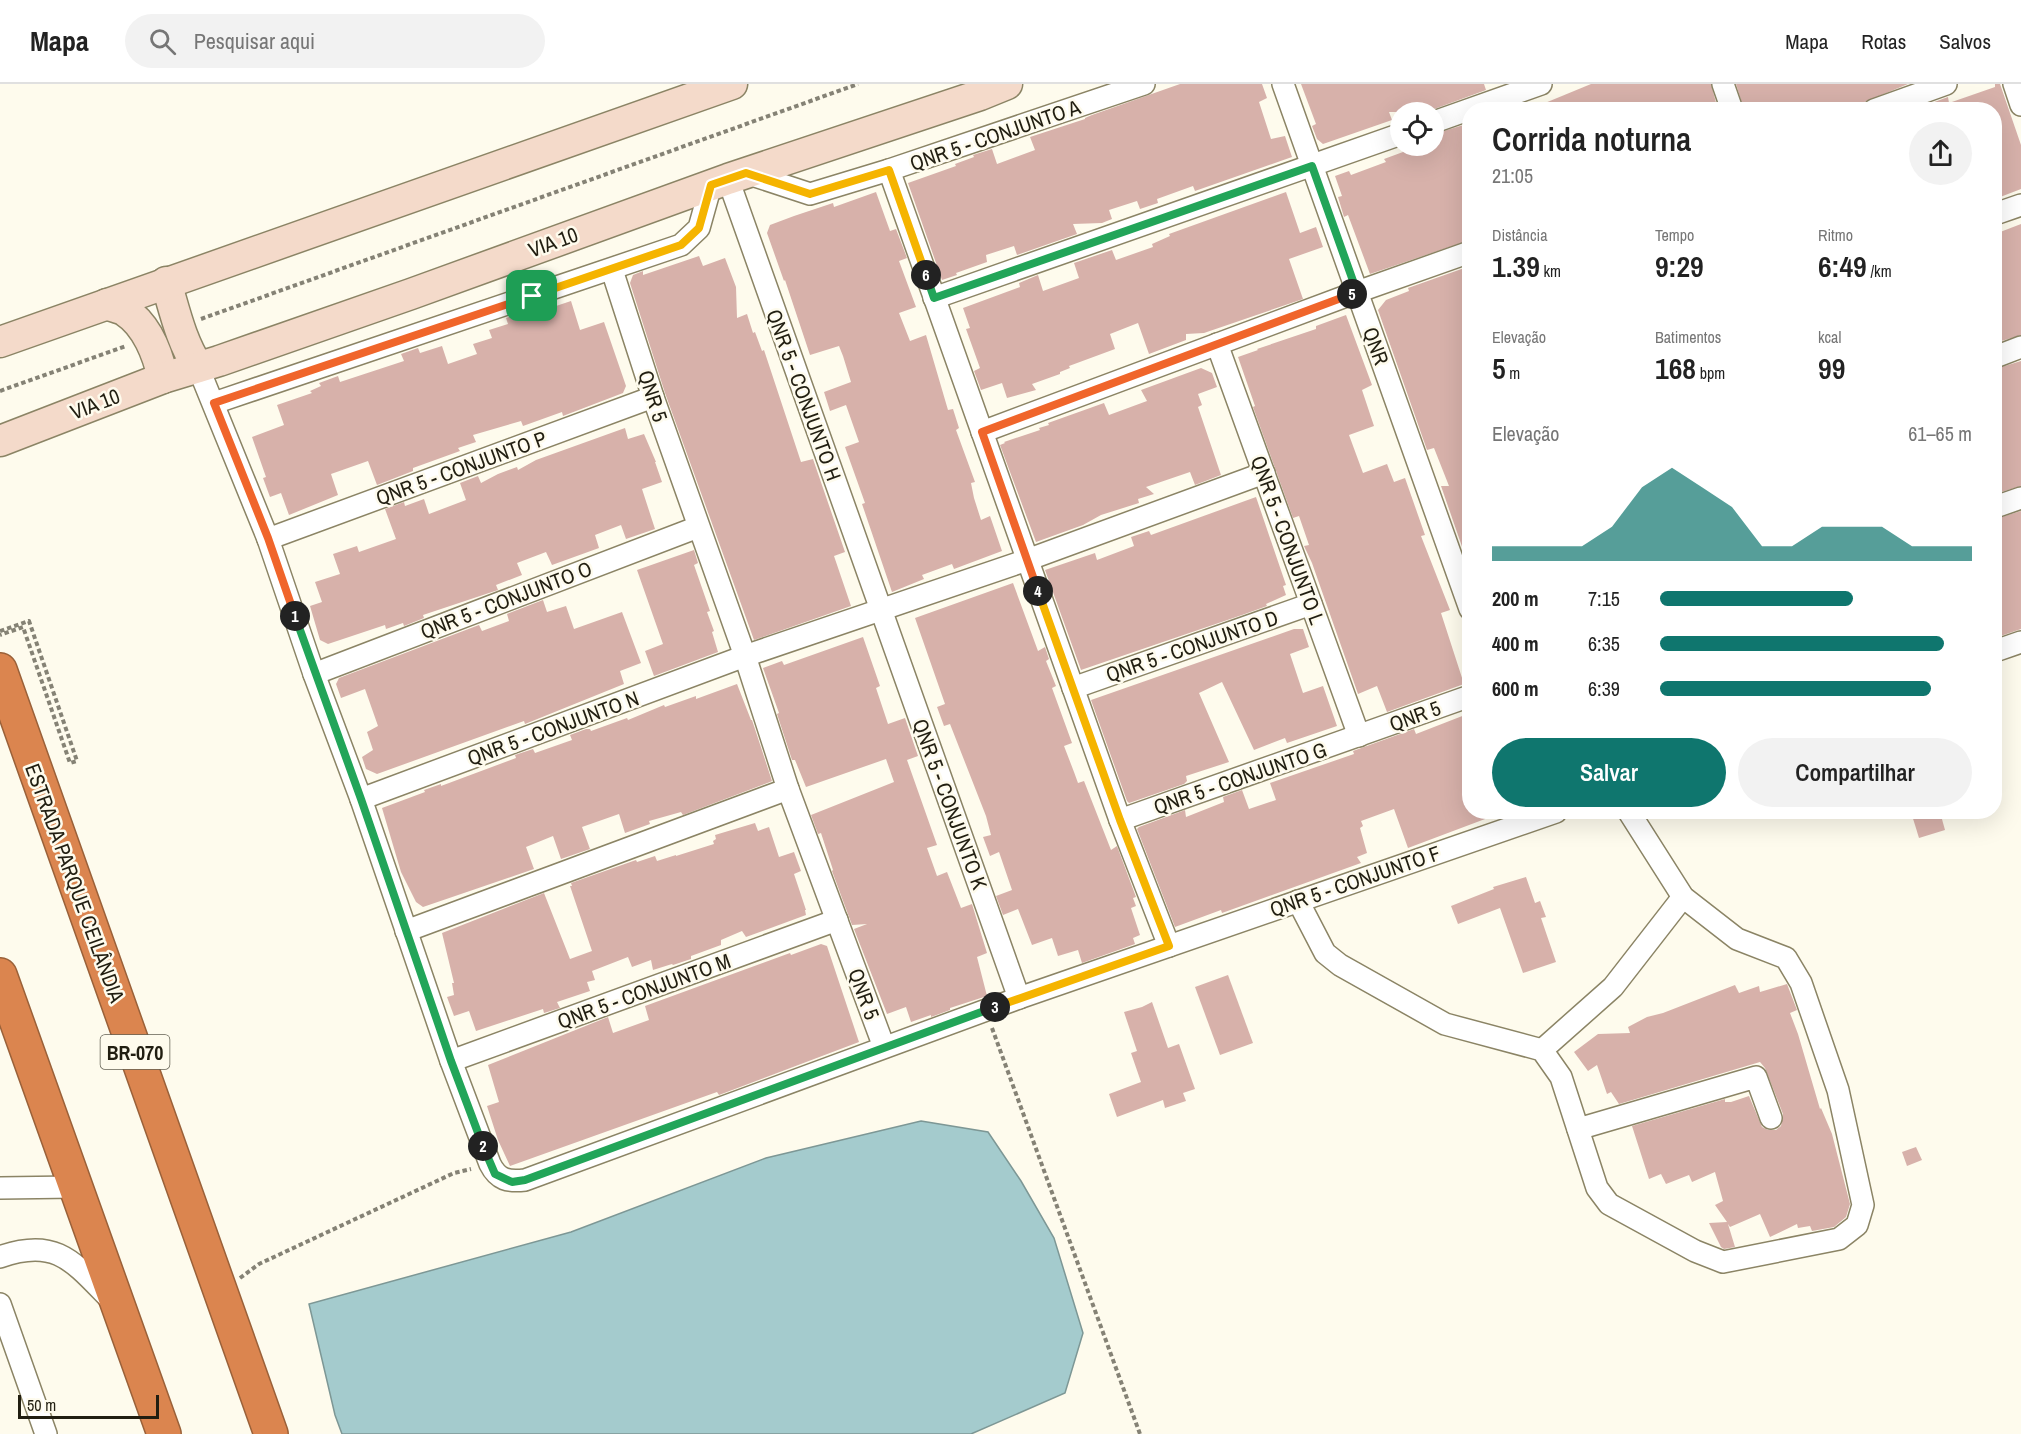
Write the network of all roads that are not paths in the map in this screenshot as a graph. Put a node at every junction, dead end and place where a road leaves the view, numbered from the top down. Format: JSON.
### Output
{"nodes":[{"id":1,"x":732,"y":84,"type":"edge"},
{"id":2,"x":1144,"y":84,"type":"edge"},
{"id":3,"x":1282,"y":84,"type":"edge"},
{"id":4,"x":1540,"y":84,"type":"edge"},
{"id":5,"x":1723,"y":84,"type":"edge"},
{"id":6,"x":1946,"y":84,"type":"edge"},
{"id":7,"x":2014,"y":84,"type":"edge"},
{"id":8,"x":991,"y":88,"type":"edge"},
{"id":9,"x":1490,"y":102,"type":"edge"},
{"id":10,"x":1729,"y":102,"type":"edge"},
{"id":11,"x":1896,"y":102,"type":"edge"},
{"id":12,"x":2021,"y":105,"type":"edge"},
{"id":13,"x":1462,"y":112,"type":"edge"},
{"id":14,"x":1444,"y":118,"type":"edge"},
{"id":15,"x":1390,"y":138,"type":"edge"},
{"id":16,"x":1312,"y":166,"type":"junction"},
{"id":17,"x":889,"y":170,"type":"junction"},
{"id":18,"x":728,"y":179,"type":"junction"},
{"id":19,"x":2021,"y":205,"type":"edge"},
{"id":20,"x":2002,"y":212,"type":"edge"},
{"id":21,"x":1462,"y":255,"type":"edge"},
{"id":22,"x":612,"y":270,"type":"junction"},
{"id":23,"x":166,"y":282,"type":"junction"},
{"id":24,"x":1357,"y":292,"type":"junction"},
{"id":25,"x":934,"y":298,"type":"junction"},
{"id":26,"x":107,"y":304,"type":"junction"},
{"id":27,"x":0,"y":342,"type":"edge"},
{"id":28,"x":1217,"y":344,"type":"junction"},
{"id":29,"x":2021,"y":347,"type":"edge"},
{"id":30,"x":2002,"y":354,"type":"edge"},
{"id":31,"x":198,"y":367,"type":"junction"},
{"id":32,"x":163,"y":378,"type":"junction"},
{"id":33,"x":653,"y":397,"type":"junction"},
{"id":34,"x":214,"y":403,"type":"junction"},
{"id":35,"x":982,"y":432,"type":"junction"},
{"id":36,"x":0,"y":441,"type":"edge"},
{"id":37,"x":1264,"y":473,"type":"junction"},
{"id":38,"x":2021,"y":498,"type":"edge"},
{"id":39,"x":2002,"y":505,"type":"edge"},
{"id":40,"x":698,"y":527,"type":"junction"},
{"id":41,"x":268,"y":538,"type":"junction"},
{"id":42,"x":1027,"y":560,"type":"junction"},
{"id":43,"x":1462,"y":587,"type":"edge"},
{"id":44,"x":1311,"y":604,"type":"junction"},
{"id":45,"x":881,"y":611,"type":"junction"},
{"id":46,"x":2021,"y":642,"type":"edge"},
{"id":47,"x":2002,"y":649,"type":"edge"},
{"id":48,"x":745,"y":656,"type":"junction"},
{"id":49,"x":0,"y":670,"type":"edge"},
{"id":50,"x":314,"y":674,"type":"junction"},
{"id":51,"x":1073,"y":688,"type":"junction"},
{"id":52,"x":1462,"y":699,"type":"edge"},
{"id":53,"x":1359,"y":736,"type":"junction"},
{"id":54,"x":788,"y":789,"type":"junction"},
{"id":55,"x":361,"y":799,"type":"junction"},
{"id":56,"x":1529,"y":819,"type":"edge"},
{"id":57,"x":1633,"y":819,"type":"edge"},
{"id":58,"x":1120,"y":820,"type":"junction"},
{"id":59,"x":1683,"y":897,"type":"junction"},
{"id":60,"x":1298,"y":901,"type":"junction"},
{"id":61,"x":837,"y":920,"type":"junction"},
{"id":62,"x":406,"y":931,"type":"junction"},
{"id":63,"x":1169,"y":946,"type":"junction"},
{"id":64,"x":0,"y":975,"type":"edge"},
{"id":65,"x":1019,"y":998,"type":"junction"},
{"id":66,"x":884,"y":1047,"type":"junction"},
{"id":67,"x":1542,"y":1050,"type":"junction"},
{"id":68,"x":451,"y":1061,"type":"junction"},
{"id":69,"x":1771,"y":1118,"type":"dead end"},
{"id":70,"x":1578,"y":1129,"type":"junction"},
{"id":71,"x":75,"y":1187,"type":"junction"},
{"id":72,"x":0,"y":1188,"type":"edge"},
{"id":73,"x":0,"y":1257,"type":"edge"},
{"id":74,"x":0,"y":1304,"type":"edge"},
{"id":75,"x":118,"y":1307,"type":"junction"},
{"id":76,"x":46,"y":1434,"type":"edge"},
{"id":77,"x":164,"y":1434,"type":"edge"},
{"id":78,"x":271,"y":1434,"type":"edge"}],
"edges":[{"from":1,"to":23,"type":"main road"},
{"from":2,"to":17,"type":"street","name":"QNR 5 - CONJUNTO A"},
{"from":3,"to":16,"type":"street","name":"QNR"},
{"from":4,"to":9,"type":"street"},
{"from":5,"to":10,"type":"street"},
{"from":6,"to":11,"type":"street"},
{"from":7,"to":12,"type":"street"},
{"from":8,"to":18,"type":"main road","name":"VIA 10"},
{"from":13,"to":14,"type":"street"},
{"from":15,"to":16,"type":"street"},
{"from":16,"to":24,"type":"street","name":"QNR"},
{"from":16,"to":25,"type":"street"},
{"from":17,"to":18,"type":"street","name":"QNR 5 - CONJUNTO A"},
{"from":17,"to":25,"type":"street"},
{"from":18,"to":22,"type":"street"},
{"from":18,"to":31,"type":"main road","name":"VIA 10"},
{"from":18,"to":45,"type":"street","name":"QNR 5 - CONJUNTO H"},
{"from":19,"to":20,"type":"street"},
{"from":21,"to":24,"type":"street"},
{"from":22,"to":33,"type":"street","name":"QNR 5"},
{"from":22,"to":34,"type":"street"},
{"from":23,"to":26,"type":"main road"},
{"from":23,"to":31,"type":"main road"},
{"from":24,"to":28,"type":"street"},
{"from":24,"to":43,"type":"street","name":"QNR"},
{"from":25,"to":35,"type":"street"},
{"from":26,"to":27,"type":"main road"},
{"from":26,"to":32,"type":"main road"},
{"from":28,"to":35,"type":"street"},
{"from":28,"to":37,"type":"street","name":"QNR 5 - CONJUNTO L"},
{"from":29,"to":30,"type":"street"},
{"from":31,"to":32,"type":"main road","name":"VIA 10"},
{"from":31,"to":34,"type":"street"},
{"from":32,"to":36,"type":"main road","name":"VIA 10"},
{"from":33,"to":40,"type":"street","name":"QNR 5"},
{"from":33,"to":41,"type":"street","name":"QNR 5 - CONJUNTO P"},
{"from":34,"to":41,"type":"street"},
{"from":35,"to":42,"type":"street"},
{"from":37,"to":42,"type":"street"},
{"from":37,"to":44,"type":"street","name":"QNR 5 - CONJUNTO L"},
{"from":38,"to":39,"type":"street"},
{"from":40,"to":48,"type":"street","name":"QNR 5"},
{"from":40,"to":50,"type":"street","name":"QNR 5 - CONJUNTO O"},
{"from":41,"to":50,"type":"street"},
{"from":42,"to":45,"type":"street"},
{"from":42,"to":51,"type":"street"},
{"from":44,"to":51,"type":"street","name":"QNR 5 - CONJUNTO D"},
{"from":44,"to":53,"type":"street","name":"QNR 5 - CONJUNTO L"},
{"from":45,"to":48,"type":"street"},
{"from":45,"to":65,"type":"street","name":"QNR 5 - CONJUNTO K"},
{"from":46,"to":47,"type":"street"},
{"from":48,"to":54,"type":"street","name":"QNR 5"},
{"from":48,"to":55,"type":"street","name":"QNR 5 - CONJUNTO N"},
{"from":49,"to":78,"type":"highway","name":"ESTRADA PARQUE CEILÂNDIA","number":"BR-070"},
{"from":50,"to":55,"type":"street"},
{"from":51,"to":58,"type":"street"},
{"from":52,"to":53,"type":"street","name":"QNR 5"},
{"from":53,"to":58,"type":"street","name":"QNR 5 - CONJUNTO G"},
{"from":54,"to":61,"type":"street","name":"QNR 5"},
{"from":54,"to":62,"type":"street"},
{"from":55,"to":62,"type":"street"},
{"from":56,"to":60,"type":"street","name":"QNR 5 - CONJUNTO F"},
{"from":57,"to":59,"type":"street"},
{"from":58,"to":63,"type":"street"},
{"from":59,"to":67,"type":"street"},
{"from":59,"to":70,"type":"street"},
{"from":60,"to":63,"type":"street","name":"QNR 5 - CONJUNTO F"},
{"from":60,"to":67,"type":"street"},
{"from":61,"to":66,"type":"street","name":"QNR 5"},
{"from":61,"to":68,"type":"street","name":"QNR 5 - CONJUNTO M"},
{"from":62,"to":68,"type":"street"},
{"from":63,"to":65,"type":"street","name":"QNR 5"},
{"from":64,"to":71,"type":"highway"},
{"from":65,"to":66,"type":"street","name":"QNR 5"},
{"from":66,"to":68,"type":"street"},
{"from":67,"to":70,"type":"street"},
{"from":69,"to":70,"type":"street"},
{"from":71,"to":72,"type":"street"},
{"from":71,"to":75,"type":"highway"},
{"from":73,"to":75,"type":"street"},
{"from":74,"to":76,"type":"street"},
{"from":75,"to":77,"type":"highway"}]}
